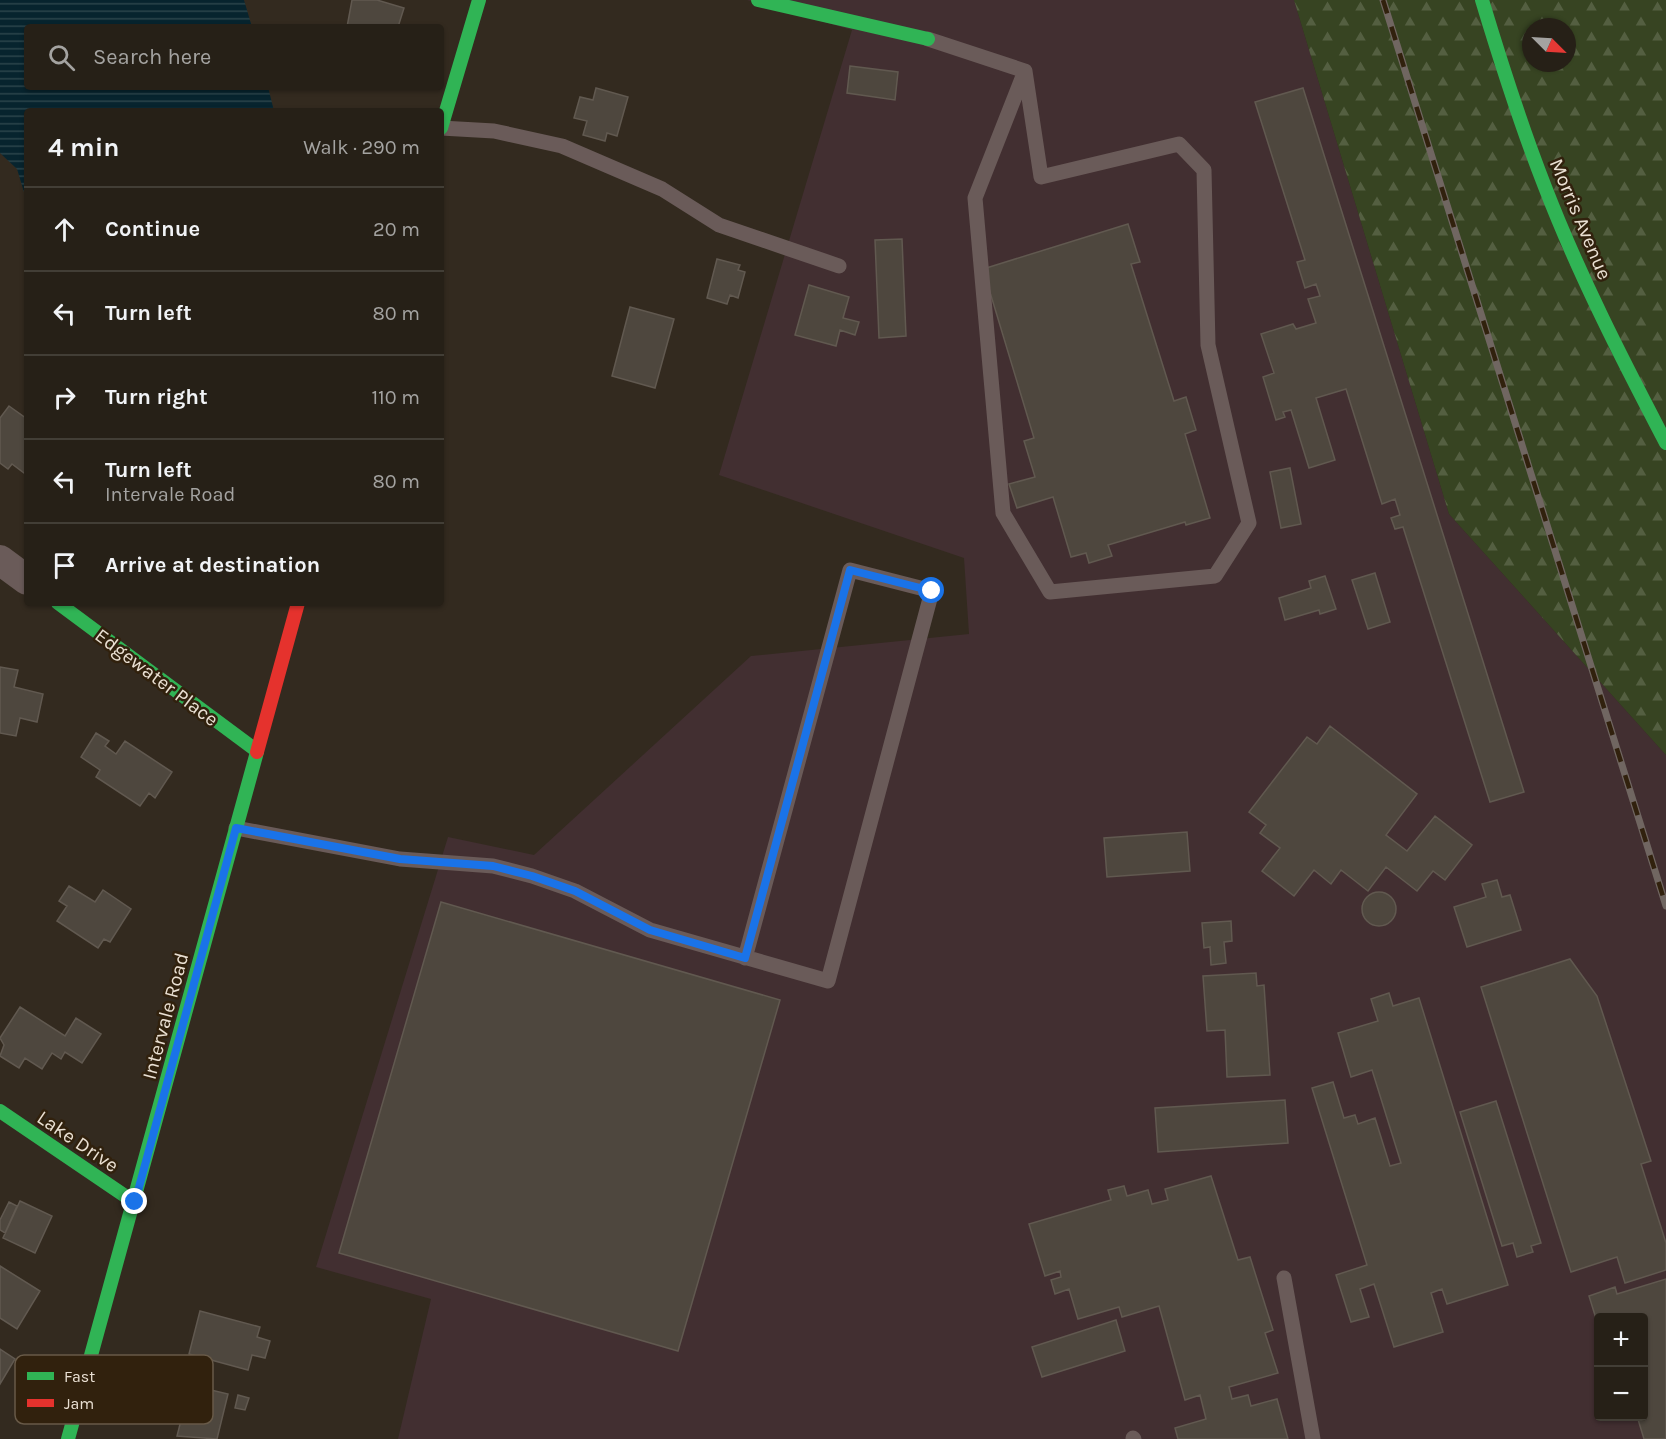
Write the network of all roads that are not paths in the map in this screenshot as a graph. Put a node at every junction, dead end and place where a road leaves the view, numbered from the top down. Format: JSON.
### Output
{"nodes":[{"id":1,"x":479,"y":0,"type":"edge"},
{"id":2,"x":758,"y":0,"type":"edge"},
{"id":3,"x":1482,"y":0,"type":"edge"},
{"id":4,"x":928,"y":39,"type":"joint"},
{"id":5,"x":1025,"y":71,"type":"junction"},
{"id":6,"x":444,"y":118,"type":"edge"},
{"id":7,"x":444,"y":128,"type":"edge"},
{"id":8,"x":839,"y":266,"type":"dead end"},
{"id":9,"x":1666,"y":443,"type":"edge"},
{"id":10,"x":0,"y":560,"type":"edge"},
{"id":11,"x":24,"y":578,"type":"edge"},
{"id":12,"x":62,"y":606,"type":"edge"},
{"id":13,"x":297,"y":606,"type":"edge"},
{"id":14,"x":257,"y":751,"type":"junction"},
{"id":15,"x":236,"y":828,"type":"junction"},
{"id":16,"x":745,"y":958,"type":"junction"},
{"id":17,"x":0,"y":1111,"type":"edge"},
{"id":18,"x":135,"y":1202,"type":"junction"},
{"id":19,"x":1284,"y":1278,"type":"dead end"},
{"id":20,"x":92,"y":1355,"type":"edge"},
{"id":21,"x":72,"y":1424,"type":"edge"},
{"id":22,"x":68,"y":1439,"type":"edge"},
{"id":23,"x":1313,"y":1439,"type":"edge"}],
"edges":[{"from":1,"to":6,"type":"street"},
{"from":2,"to":4,"type":"street"},
{"from":3,"to":9,"type":"street","name":"Morris Avenue"},
{"from":4,"to":5,"type":"lane"},
{"from":5,"to":5,"type":"lane"},
{"from":7,"to":8,"type":"lane"},
{"from":10,"to":11,"type":"street"},
{"from":12,"to":14,"type":"street","name":"Edgewater Place"},
{"from":13,"to":14,"type":"street","name":"Intervale Road"},
{"from":14,"to":15,"type":"street","name":"Intervale Road"},
{"from":15,"to":16,"type":"lane"},
{"from":15,"to":18,"type":"street","name":"Intervale Road"},
{"from":16,"to":16,"type":"lane"},
{"from":17,"to":18,"type":"street","name":"Lake Drive"},
{"from":18,"to":20,"type":"street","name":"Intervale Road"},
{"from":19,"to":23,"type":"lane"},
{"from":21,"to":22,"type":"street","name":"Intervale Road"}]}
